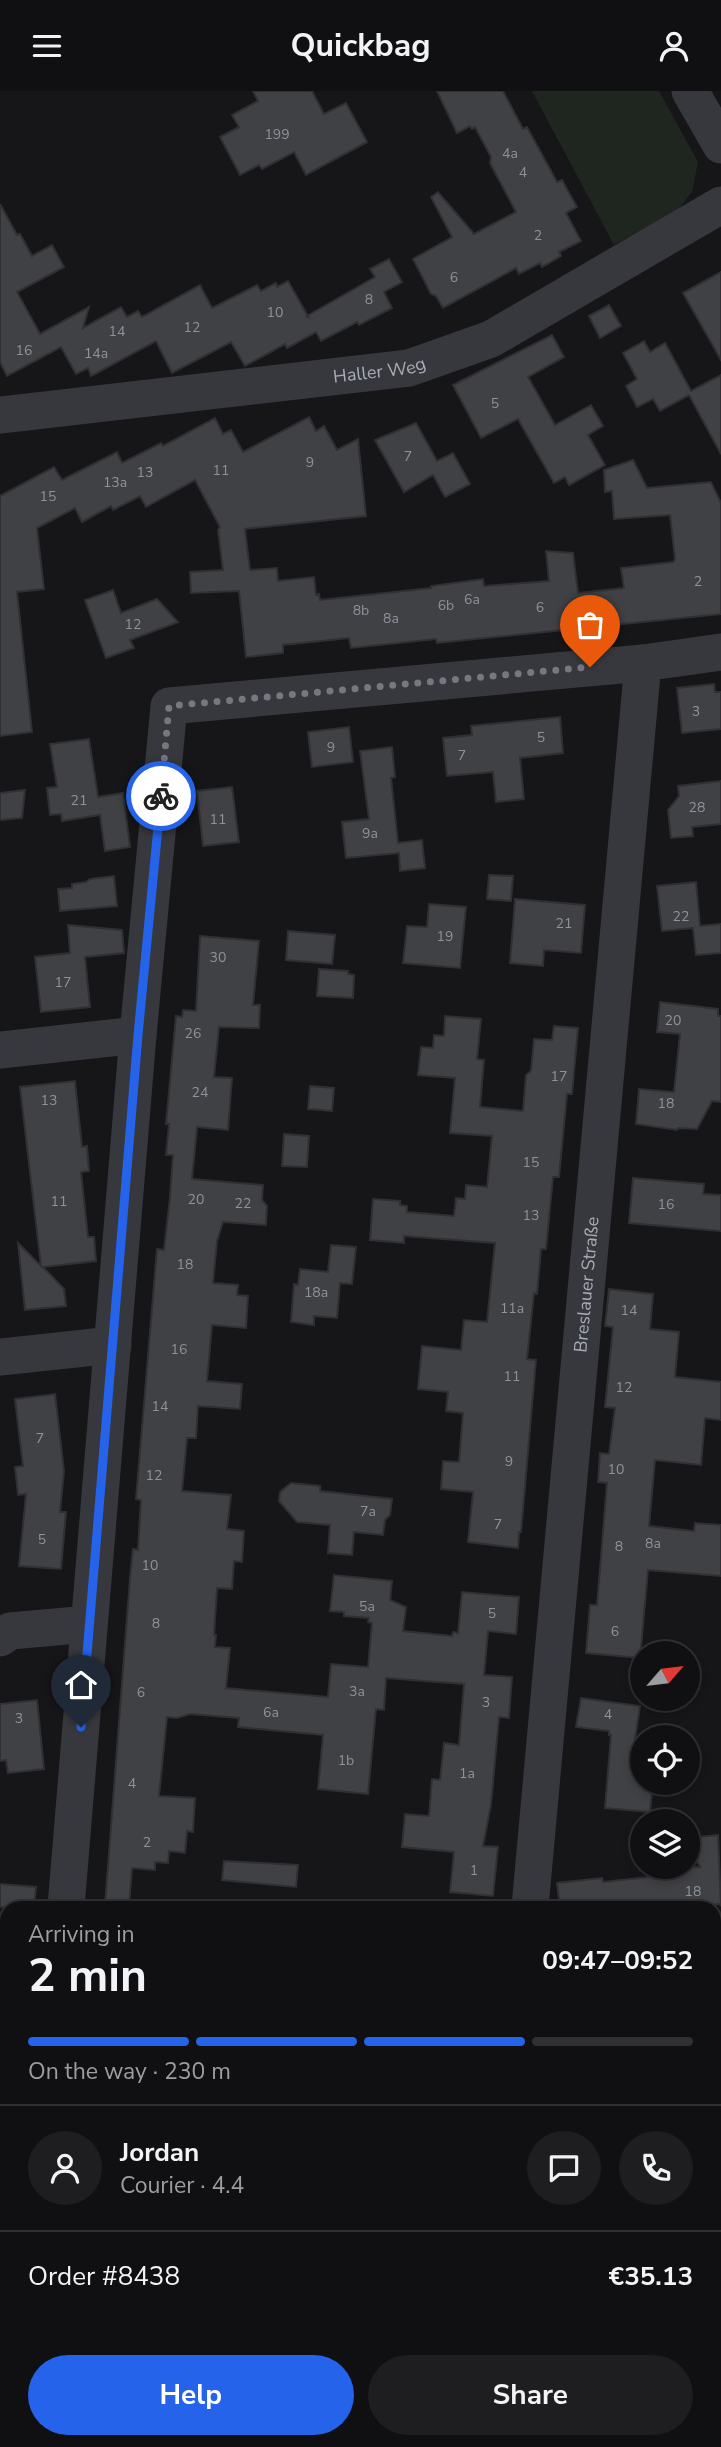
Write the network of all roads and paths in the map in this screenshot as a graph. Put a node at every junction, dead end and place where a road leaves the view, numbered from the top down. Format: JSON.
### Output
{"nodes":[{"id":1,"x":690,"y":91,"type":"edge"},
{"id":2,"x":721,"y":145,"type":"edge"},
{"id":3,"x":721,"y":205,"type":"edge"},
{"id":4,"x":0,"y":415,"type":"edge"},
{"id":5,"x":721,"y":652,"type":"edge"},
{"id":6,"x":643,"y":663,"type":"junction"},
{"id":7,"x":138,"y":1035,"type":"junction"},
{"id":8,"x":0,"y":1050,"type":"edge"},
{"id":9,"x":113,"y":1345,"type":"junction"},
{"id":10,"x":0,"y":1357,"type":"edge"},
{"id":11,"x":89,"y":1624,"type":"junction"},
{"id":12,"x":0,"y":1638,"type":"edge"},
{"id":13,"x":66,"y":1901,"type":"edge"},
{"id":14,"x":531,"y":1901,"type":"edge"}],
"edges":[{"from":1,"to":2,"type":"street"},
{"from":3,"to":4,"type":"street","name":"Haller Weg"},
{"from":5,"to":6,"type":"street"},
{"from":6,"to":7,"type":"street"},
{"from":6,"to":14,"type":"street","name":"Breslauer Straße"},
{"from":7,"to":8,"type":"street"},
{"from":7,"to":9,"type":"street"},
{"from":9,"to":10,"type":"street"},
{"from":9,"to":11,"type":"street"},
{"from":11,"to":12,"type":"street"},
{"from":11,"to":13,"type":"street"}]}
